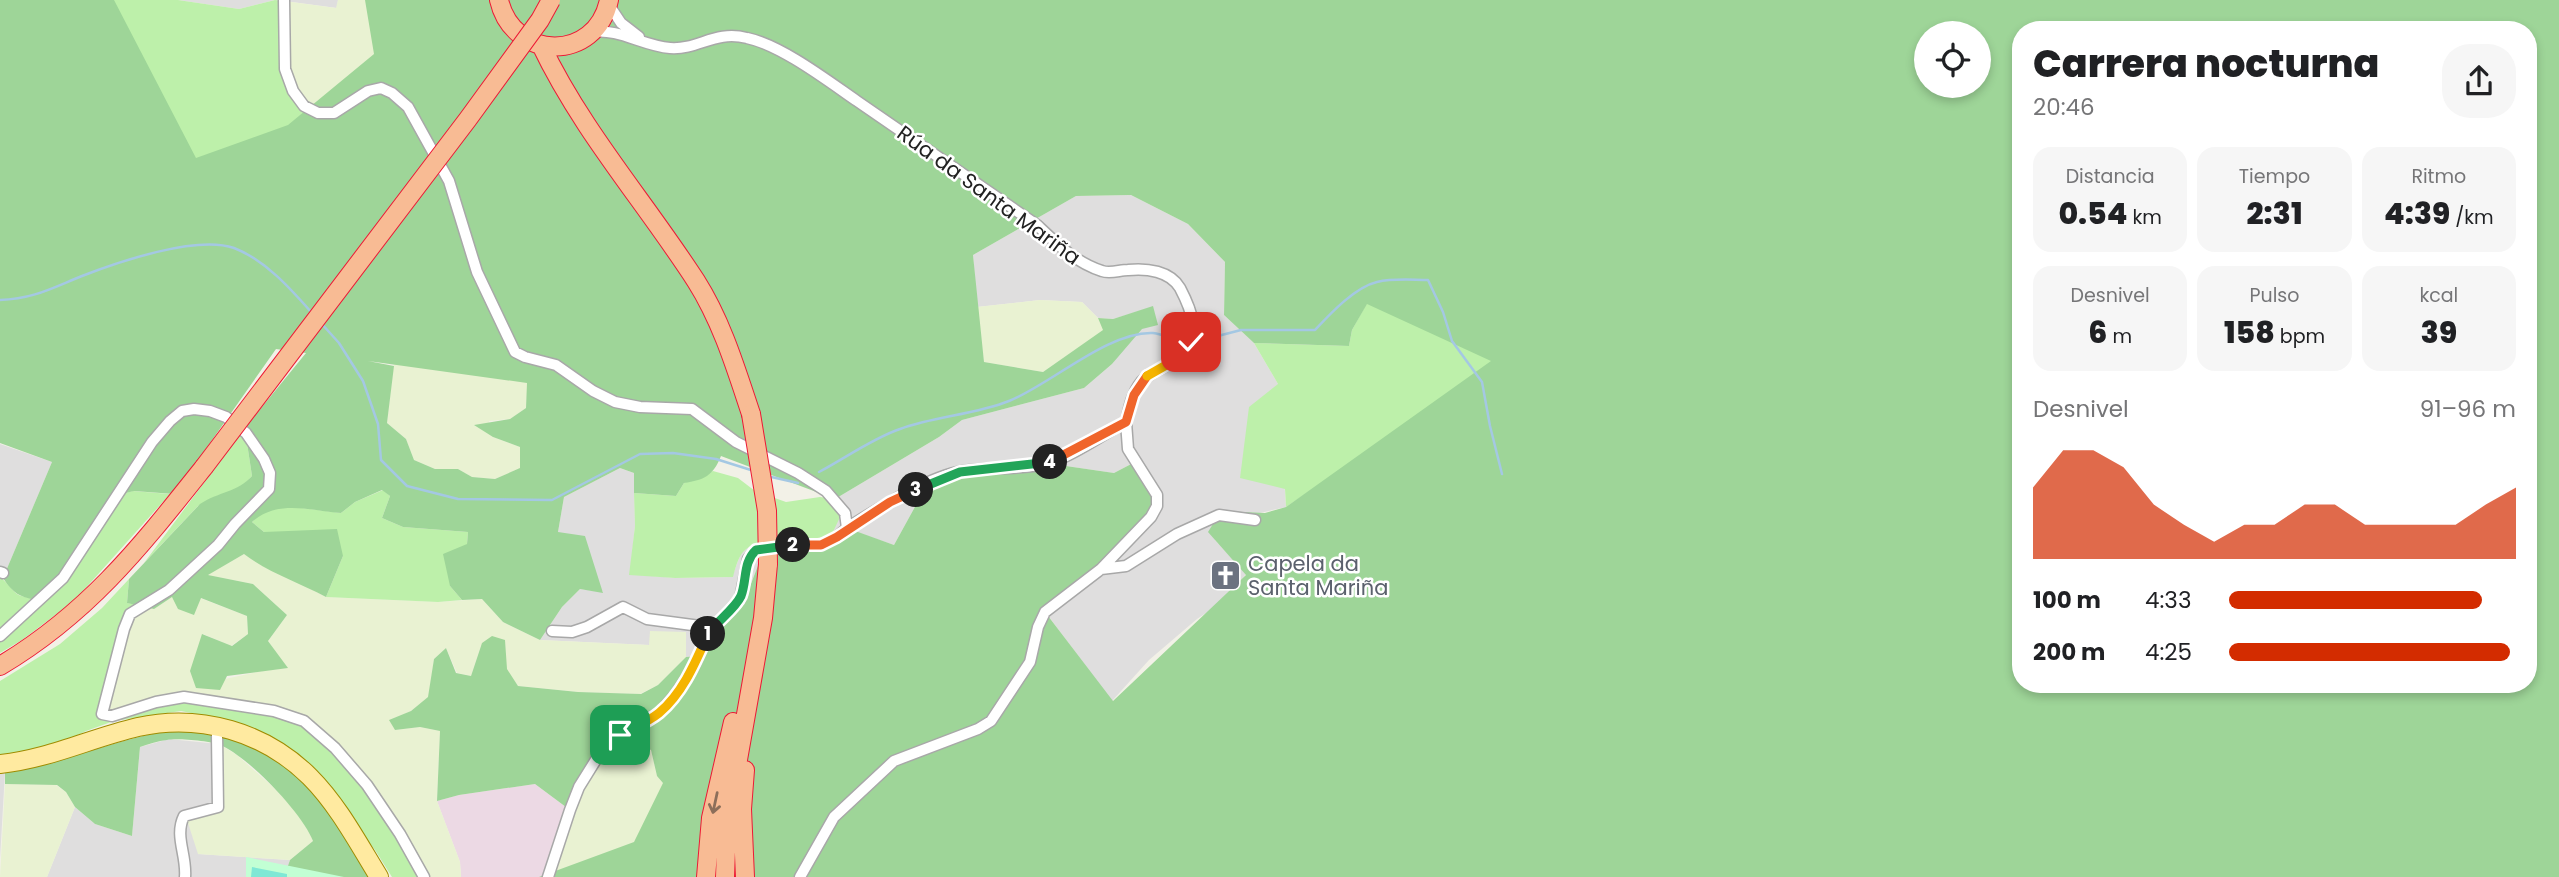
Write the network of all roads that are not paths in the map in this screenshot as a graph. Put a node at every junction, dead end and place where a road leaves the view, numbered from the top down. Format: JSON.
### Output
{"nodes":[{"id":1,"x":284,"y":0,"type":"edge"},
{"id":2,"x":499,"y":0,"type":"edge"},
{"id":3,"x":551,"y":0,"type":"edge"},
{"id":4,"x":609,"y":2,"type":"edge"},
{"id":5,"x":592,"y":32,"type":"junction"},
{"id":6,"x":651,"y":44,"type":"junction"},
{"id":7,"x":568,"y":45,"type":"junction"},
{"id":8,"x":541,"y":46,"type":"junction"},
{"id":9,"x":587,"y":126,"type":"junction"},
{"id":10,"x":1126,"y":422,"type":"junction"},
{"id":11,"x":1255,"y":520,"type":"dead end"},
{"id":12,"x":847,"y":528,"type":"junction"},
{"id":13,"x":1101,"y":569,"type":"junction"},
{"id":14,"x":763,"y":618,"type":"junction"},
{"id":15,"x":552,"y":632,"type":"dead end"},
{"id":16,"x":709,"y":633,"type":"junction"},
{"id":17,"x":0,"y":636,"type":"edge"},
{"id":18,"x":0,"y":666,"type":"edge"},
{"id":19,"x":218,"y":702,"type":"junction"},
{"id":20,"x":218,"y":715,"type":"dead end"},
{"id":21,"x":216,"y":735,"type":"dead end"},
{"id":22,"x":0,"y":764,"type":"edge"},
{"id":23,"x":185,"y":877,"type":"edge"},
{"id":24,"x":379,"y":877,"type":"edge"},
{"id":25,"x":424,"y":877,"type":"edge"},
{"id":26,"x":548,"y":877,"type":"edge"},
{"id":27,"x":706,"y":877,"type":"edge"},
{"id":28,"x":726,"y":877,"type":"edge"},
{"id":29,"x":745,"y":877,"type":"edge"},
{"id":30,"x":800,"y":877,"type":"edge"}],
"edges":[{"from":1,"to":12,"type":"street"},
{"from":2,"to":8,"type":"highway"},
{"from":3,"to":18,"type":"highway","bridge":true},
{"from":4,"to":5,"type":"highway"},
{"from":4,"to":6,"type":"street","name":"Rúa da Santa Mariña"},
{"from":5,"to":6,"type":"street","name":"Rúa da Santa Mariña"},
{"from":5,"to":7,"type":"highway"},
{"from":6,"to":10,"type":"street","name":"Rúa da Santa Mariña"},
{"from":7,"to":8,"type":"highway"},
{"from":7,"to":9,"type":"highway"},
{"from":8,"to":9,"type":"highway"},
{"from":9,"to":14,"type":"highway","bridge":true},
{"from":10,"to":12,"type":"street"},
{"from":10,"to":13,"type":"street","name":"Rúa da Santa Mariña"},
{"from":11,"to":13,"type":"street","name":"Rúa da Santa Mariña"},
{"from":12,"to":16,"type":"street"},
{"from":13,"to":30,"type":"street","name":"Rúa da Santa Mariña"},
{"from":14,"to":27,"type":"highway","one_way":true},
{"from":14,"to":28,"type":"highway"},
{"from":14,"to":29,"type":"highway"},
{"from":15,"to":16,"type":"street"},
{"from":16,"to":26,"type":"street"},
{"from":17,"to":19,"type":"street"},
{"from":19,"to":20,"type":"street"},
{"from":19,"to":25,"type":"street"},
{"from":21,"to":23,"type":"street"},
{"from":22,"to":24,"type":"main road"}]}
